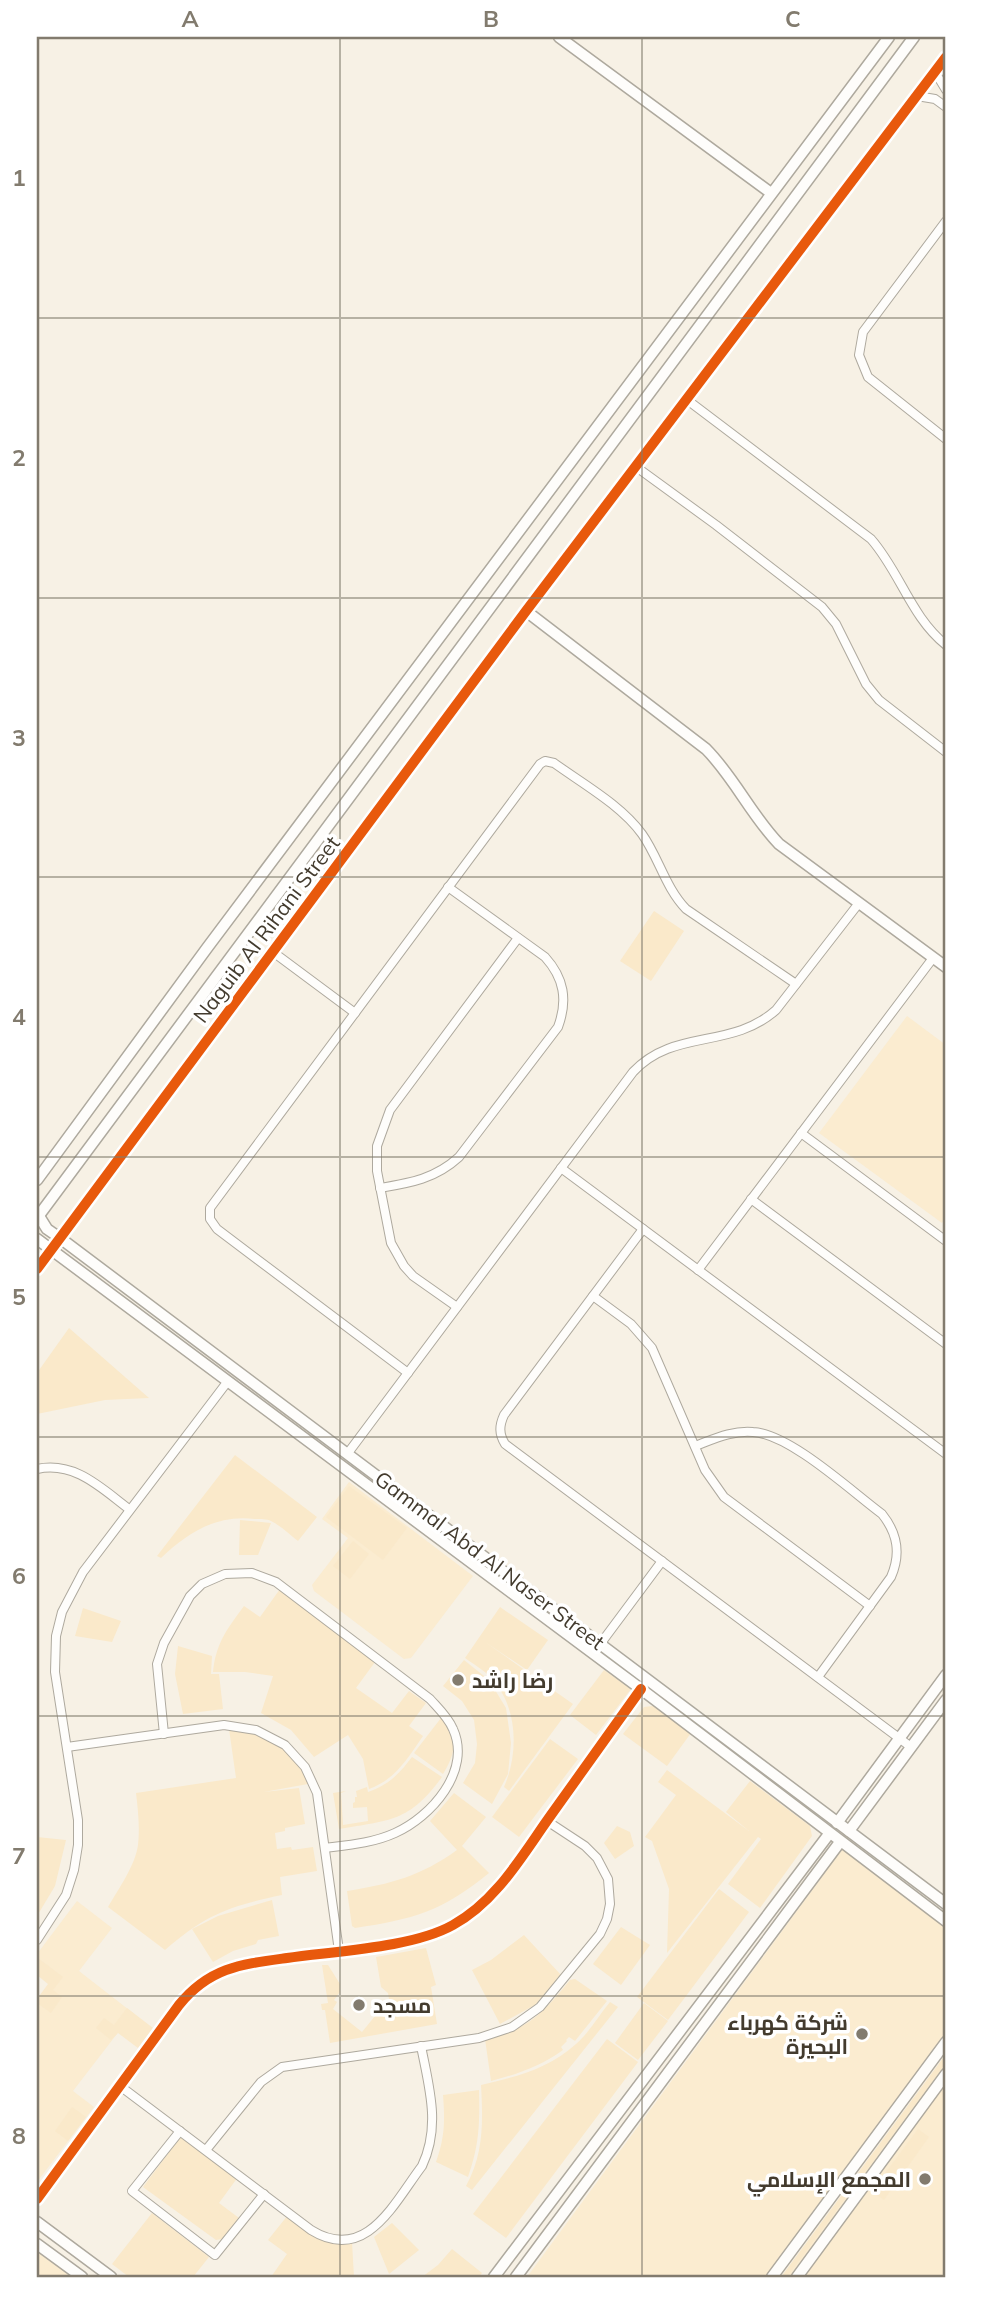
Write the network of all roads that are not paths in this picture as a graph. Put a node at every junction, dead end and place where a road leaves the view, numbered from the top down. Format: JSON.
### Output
{"nodes":[{"id":1,"x":559,"y":37,"type":"edge"},
{"id":2,"x":889,"y":37,"type":"edge"},
{"id":3,"x":914,"y":37,"type":"edge"},
{"id":4,"x":946,"y":57,"type":"edge"},
{"id":5,"x":935,"y":72,"type":"junction"},
{"id":6,"x":946,"y":90,"type":"edge"},
{"id":7,"x":917,"y":96,"type":"junction"},
{"id":8,"x":946,"y":107,"type":"edge"},
{"id":9,"x":771,"y":193,"type":"junction"},
{"id":10,"x":945,"y":226,"type":"edge"},
{"id":11,"x":686,"y":398,"type":"junction"},
{"id":12,"x":946,"y":439,"type":"edge"},
{"id":13,"x":635,"y":466,"type":"junction"},
{"id":14,"x":526,"y":611,"type":"junction"},
{"id":15,"x":946,"y":645,"type":"edge"},
{"id":16,"x":946,"y":752,"type":"edge"},
{"id":17,"x":448,"y":887,"type":"junction"},
{"id":18,"x":859,"y":903,"type":"junction"},
{"id":19,"x":518,"y":938,"type":"junction"},
{"id":20,"x":273,"y":952,"type":"junction"},
{"id":21,"x":933,"y":958,"type":"junction"},
{"id":22,"x":946,"y":967,"type":"edge"},
{"id":23,"x":796,"y":984,"type":"junction"},
{"id":24,"x":355,"y":1013,"type":"junction"},
{"id":25,"x":801,"y":1133,"type":"junction"},
{"id":26,"x":561,"y":1168,"type":"junction"},
{"id":27,"x":37,"y":1180,"type":"edge"},
{"id":28,"x":380,"y":1188,"type":"junction"},
{"id":29,"x":751,"y":1199,"type":"junction"},
{"id":30,"x":37,"y":1216,"type":"edge"},
{"id":31,"x":643,"y":1229,"type":"junction"},
{"id":32,"x":60,"y":1238,"type":"junction"},
{"id":33,"x":37,"y":1239,"type":"edge"},
{"id":34,"x":946,"y":1241,"type":"edge"},
{"id":35,"x":52,"y":1249,"type":"junction"},
{"id":36,"x":37,"y":1269,"type":"edge"},
{"id":37,"x":698,"y":1270,"type":"junction"},
{"id":38,"x":117,"y":1281,"type":"junction"},
{"id":39,"x":110,"y":1292,"type":"junction"},
{"id":40,"x":593,"y":1296,"type":"junction"},
{"id":41,"x":457,"y":1307,"type":"junction"},
{"id":42,"x":946,"y":1345,"type":"edge"},
{"id":43,"x":408,"y":1373,"type":"junction"},
{"id":44,"x":228,"y":1381,"type":"junction"},
{"id":45,"x":695,"y":1446,"type":"junction"},
{"id":46,"x":348,"y":1453,"type":"junction"},
{"id":47,"x":946,"y":1454,"type":"edge"},
{"id":48,"x":37,"y":1469,"type":"edge"},
{"id":49,"x":129,"y":1509,"type":"junction"},
{"id":50,"x":662,"y":1561,"type":"junction"},
{"id":51,"x":870,"y":1606,"type":"junction"},
{"id":52,"x":601,"y":1643,"type":"junction"},
{"id":53,"x":946,"y":1675,"type":"edge"},
{"id":54,"x":817,"y":1677,"type":"junction"},
{"id":55,"x":641,"y":1689,"type":"junction"},
{"id":56,"x":946,"y":1700,"type":"edge"},
{"id":57,"x":164,"y":1734,"type":"junction"},
{"id":58,"x":724,"y":1736,"type":"junction"},
{"id":59,"x":899,"y":1738,"type":"junction"},
{"id":60,"x":67,"y":1747,"type":"junction"},
{"id":61,"x":716,"y":1747,"type":"junction"},
{"id":62,"x":911,"y":1747,"type":"junction"},
{"id":63,"x":740,"y":1748,"type":"junction"},
{"id":64,"x":732,"y":1759,"type":"junction"},
{"id":65,"x":547,"y":1821,"type":"junction"},
{"id":66,"x":837,"y":1823,"type":"junction"},
{"id":67,"x":849,"y":1831,"type":"junction"},
{"id":68,"x":829,"y":1834,"type":"junction"},
{"id":69,"x":841,"y":1842,"type":"junction"},
{"id":70,"x":325,"y":1848,"type":"junction"},
{"id":71,"x":946,"y":1904,"type":"edge"},
{"id":72,"x":946,"y":1920,"type":"edge"},
{"id":73,"x":37,"y":1940,"type":"edge"},
{"id":74,"x":339,"y":1951,"type":"junction"},
{"id":75,"x":946,"y":2042,"type":"edge"},
{"id":76,"x":421,"y":2046,"type":"junction"},
{"id":77,"x":946,"y":2074,"type":"edge"},
{"id":78,"x":120,"y":2086,"type":"junction"},
{"id":79,"x":180,"y":2131,"type":"junction"},
{"id":80,"x":206,"y":2150,"type":"junction"},
{"id":81,"x":264,"y":2194,"type":"junction"},
{"id":82,"x":37,"y":2199,"type":"edge"},
{"id":83,"x":37,"y":2222,"type":"edge"},
{"id":84,"x":37,"y":2244,"type":"edge"},
{"id":85,"x":501,"y":2275,"type":"edge"},
{"id":86,"x":82,"y":2277,"type":"edge"},
{"id":87,"x":111,"y":2277,"type":"edge"},
{"id":88,"x":516,"y":2277,"type":"edge"},
{"id":89,"x":772,"y":2277,"type":"edge"},
{"id":90,"x":797,"y":2277,"type":"edge"}],
"edges":[{"from":1,"to":9,"type":"main road"},
{"from":2,"to":9,"type":"main road"},
{"from":3,"to":30,"type":"main road"},
{"from":4,"to":5,"type":"street"},
{"from":5,"to":6,"type":"street"},
{"from":5,"to":7,"type":"street"},
{"from":7,"to":8,"type":"street"},
{"from":7,"to":11,"type":"street"},
{"from":9,"to":27,"type":"main road"},
{"from":10,"to":12,"type":"street"},
{"from":11,"to":13,"type":"street"},
{"from":11,"to":15,"type":"street"},
{"from":13,"to":14,"type":"street"},
{"from":13,"to":16,"type":"street"},
{"from":14,"to":18,"type":"main road"},
{"from":14,"to":20,"type":"main road","name":"Naguib Al Rihani Street"},
{"from":17,"to":19,"type":"street"},
{"from":17,"to":23,"type":"street"},
{"from":17,"to":24,"type":"street"},
{"from":18,"to":21,"type":"main road"},
{"from":18,"to":23,"type":"street"},
{"from":19,"to":28,"type":"street"},
{"from":19,"to":28,"type":"street"},
{"from":20,"to":24,"type":"street"},
{"from":20,"to":32,"type":"main road","name":"Naguib Al Rihani Street"},
{"from":21,"to":22,"type":"main road"},
{"from":21,"to":25,"type":"street"},
{"from":23,"to":26,"type":"street"},
{"from":24,"to":43,"type":"street"},
{"from":25,"to":29,"type":"street"},
{"from":25,"to":34,"type":"street"},
{"from":26,"to":31,"type":"street"},
{"from":26,"to":41,"type":"street"},
{"from":28,"to":41,"type":"street"},
{"from":29,"to":37,"type":"street"},
{"from":29,"to":42,"type":"street"},
{"from":30,"to":32,"type":"main road","name":"Gammal Abd Al Naser Street"},
{"from":31,"to":37,"type":"street"},
{"from":31,"to":40,"type":"street"},
{"from":32,"to":35,"type":"main road","name":"Naguib Al Rihani Street"},
{"from":32,"to":38,"type":"main road","name":"Gammal Abd Al Naser Street"},
{"from":33,"to":35,"type":"main road","name":"Gammal Abd Al Naser Street"},
{"from":35,"to":36,"type":"main road","name":"Naguib Al Rihani Street"},
{"from":35,"to":39,"type":"main road","name":"Gammal Abd Al Naser Street"},
{"from":37,"to":47,"type":"street"},
{"from":38,"to":39,"type":"main road"},
{"from":38,"to":46,"type":"main road","name":"Gammal Abd Al Naser Street"},
{"from":39,"to":44,"type":"main road","name":"Gammal Abd Al Naser Street"},
{"from":40,"to":45,"type":"street"},
{"from":40,"to":50,"type":"street"},
{"from":41,"to":43,"type":"street"},
{"from":43,"to":46,"type":"street"},
{"from":44,"to":49,"type":"street"},
{"from":44,"to":55,"type":"main road","name":"Gammal Abd Al Naser Street"},
{"from":45,"to":51,"type":"street"},
{"from":45,"to":51,"type":"street"},
{"from":46,"to":52,"type":"main road","name":"Gammal Abd Al Naser Street"},
{"from":48,"to":49,"type":"street"},
{"from":49,"to":60,"type":"street"},
{"from":50,"to":52,"type":"street"},
{"from":50,"to":54,"type":"street"},
{"from":51,"to":54,"type":"street"},
{"from":52,"to":58,"type":"main road","name":"Gammal Abd Al Naser Street"},
{"from":53,"to":59,"type":"main road"},
{"from":54,"to":59,"type":"street"},
{"from":55,"to":61,"type":"main road","name":"Gammal Abd Al Naser Street"},
{"from":55,"to":65,"type":"street"},
{"from":56,"to":62,"type":"main road"},
{"from":57,"to":60,"type":"street"},
{"from":57,"to":70,"type":"street"},
{"from":57,"to":70,"type":"street"},
{"from":58,"to":61,"type":"main road"},
{"from":58,"to":63,"type":"main road","name":"Gammal Abd Al Naser Street"},
{"from":59,"to":62,"type":"street"},
{"from":59,"to":66,"type":"main road"},
{"from":60,"to":73,"type":"street"},
{"from":61,"to":64,"type":"main road","name":"Gammal Abd Al Naser Street"},
{"from":62,"to":67,"type":"main road"},
{"from":63,"to":64,"type":"main road"},
{"from":63,"to":66,"type":"main road","name":"Gammal Abd Al Naser Street"},
{"from":64,"to":68,"type":"main road","name":"Gammal Abd Al Naser Street"},
{"from":65,"to":74,"type":"street"},
{"from":65,"to":76,"type":"street"},
{"from":66,"to":67,"type":"main road","name":"Gammal Abd Al Naser Street"},
{"from":67,"to":71,"type":"main road","name":"Gammal Abd Al Naser Street"},
{"from":68,"to":69,"type":"main road","name":"Gammal Abd Al Naser Street"},
{"from":68,"to":85,"type":"main road"},
{"from":69,"to":72,"type":"main road","name":"Gammal Abd Al Naser Street"},
{"from":69,"to":88,"type":"main road"},
{"from":70,"to":74,"type":"street"},
{"from":74,"to":78,"type":"street"},
{"from":75,"to":89,"type":"main road"},
{"from":76,"to":80,"type":"street"},
{"from":76,"to":81,"type":"street"},
{"from":77,"to":90,"type":"main road"},
{"from":78,"to":79,"type":"street"},
{"from":78,"to":82,"type":"street"},
{"from":79,"to":80,"type":"street"},
{"from":79,"to":81,"type":"street"},
{"from":80,"to":81,"type":"street"},
{"from":83,"to":87,"type":"main road"},
{"from":84,"to":86,"type":"main road"}]}
